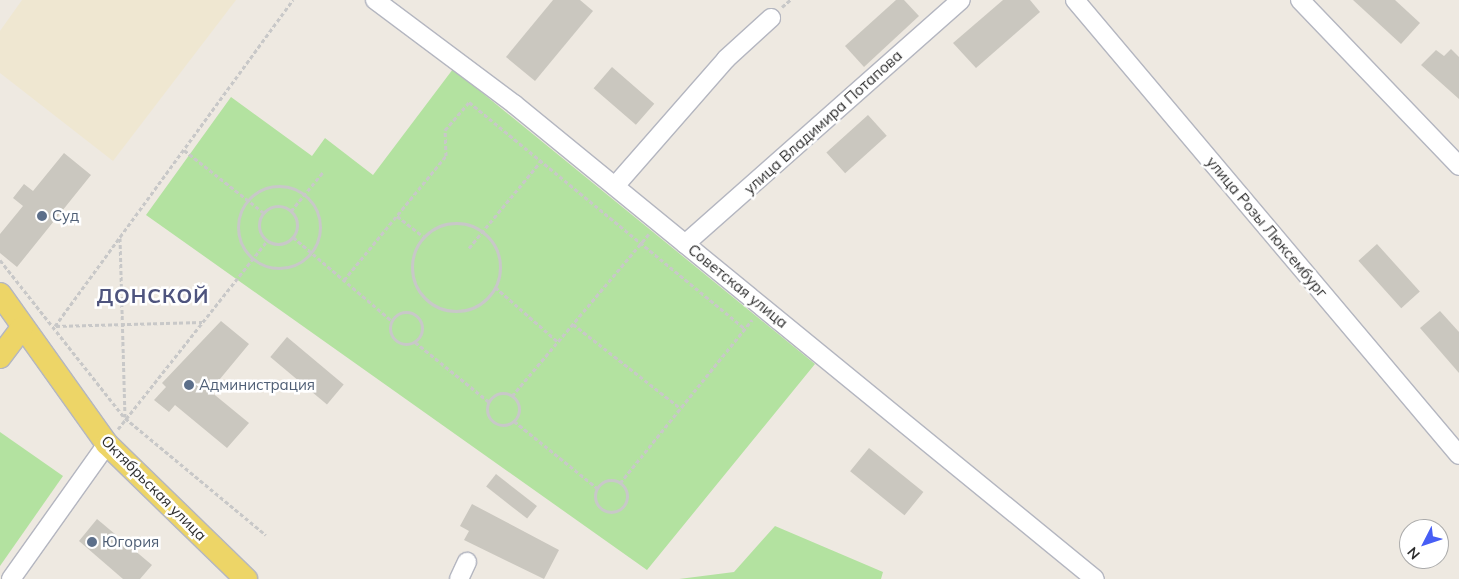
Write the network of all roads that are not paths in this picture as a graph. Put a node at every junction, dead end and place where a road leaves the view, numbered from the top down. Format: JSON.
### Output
{"nodes":[{"id":1,"x":375,"y":0,"type":"edge"},
{"id":2,"x":961,"y":0,"type":"edge"},
{"id":3,"x":1076,"y":0,"type":"edge"},
{"id":4,"x":1300,"y":0,"type":"edge"},
{"id":5,"x":770,"y":18,"type":"dead end"},
{"id":6,"x":1459,"y":166,"type":"edge"},
{"id":7,"x":615,"y":186,"type":"junction"},
{"id":8,"x":686,"y":244,"type":"junction"},
{"id":9,"x":0,"y":294,"type":"edge"},
{"id":10,"x":22,"y":328,"type":"junction"},
{"id":11,"x":0,"y":357,"type":"edge"},
{"id":12,"x":107,"y":444,"type":"junction"},
{"id":13,"x":1459,"y":455,"type":"edge"},
{"id":14,"x":467,"y":562,"type":"dead end"},
{"id":15,"x":11,"y":579,"type":"edge"},
{"id":16,"x":246,"y":579,"type":"edge"},
{"id":17,"x":459,"y":579,"type":"edge"},
{"id":18,"x":1095,"y":579,"type":"edge"}],
"edges":[{"from":1,"to":7,"type":"street","name":"Советская улица"},
{"from":2,"to":8,"type":"street","name":"улица Владимира Потапова"},
{"from":3,"to":13,"type":"street","name":"улица Розы Люксембург"},
{"from":4,"to":6,"type":"street"},
{"from":5,"to":7,"type":"street"},
{"from":7,"to":8,"type":"street","name":"Советская улица"},
{"from":8,"to":18,"type":"street","name":"Советская улица"},
{"from":9,"to":10,"type":"main road","name":"Октябрьская улица"},
{"from":10,"to":11,"type":"main road"},
{"from":10,"to":12,"type":"main road","name":"Октябрьская улица"},
{"from":12,"to":15,"type":"street"},
{"from":12,"to":16,"type":"main road","name":"Октябрьская улица"},
{"from":14,"to":17,"type":"street"}]}
